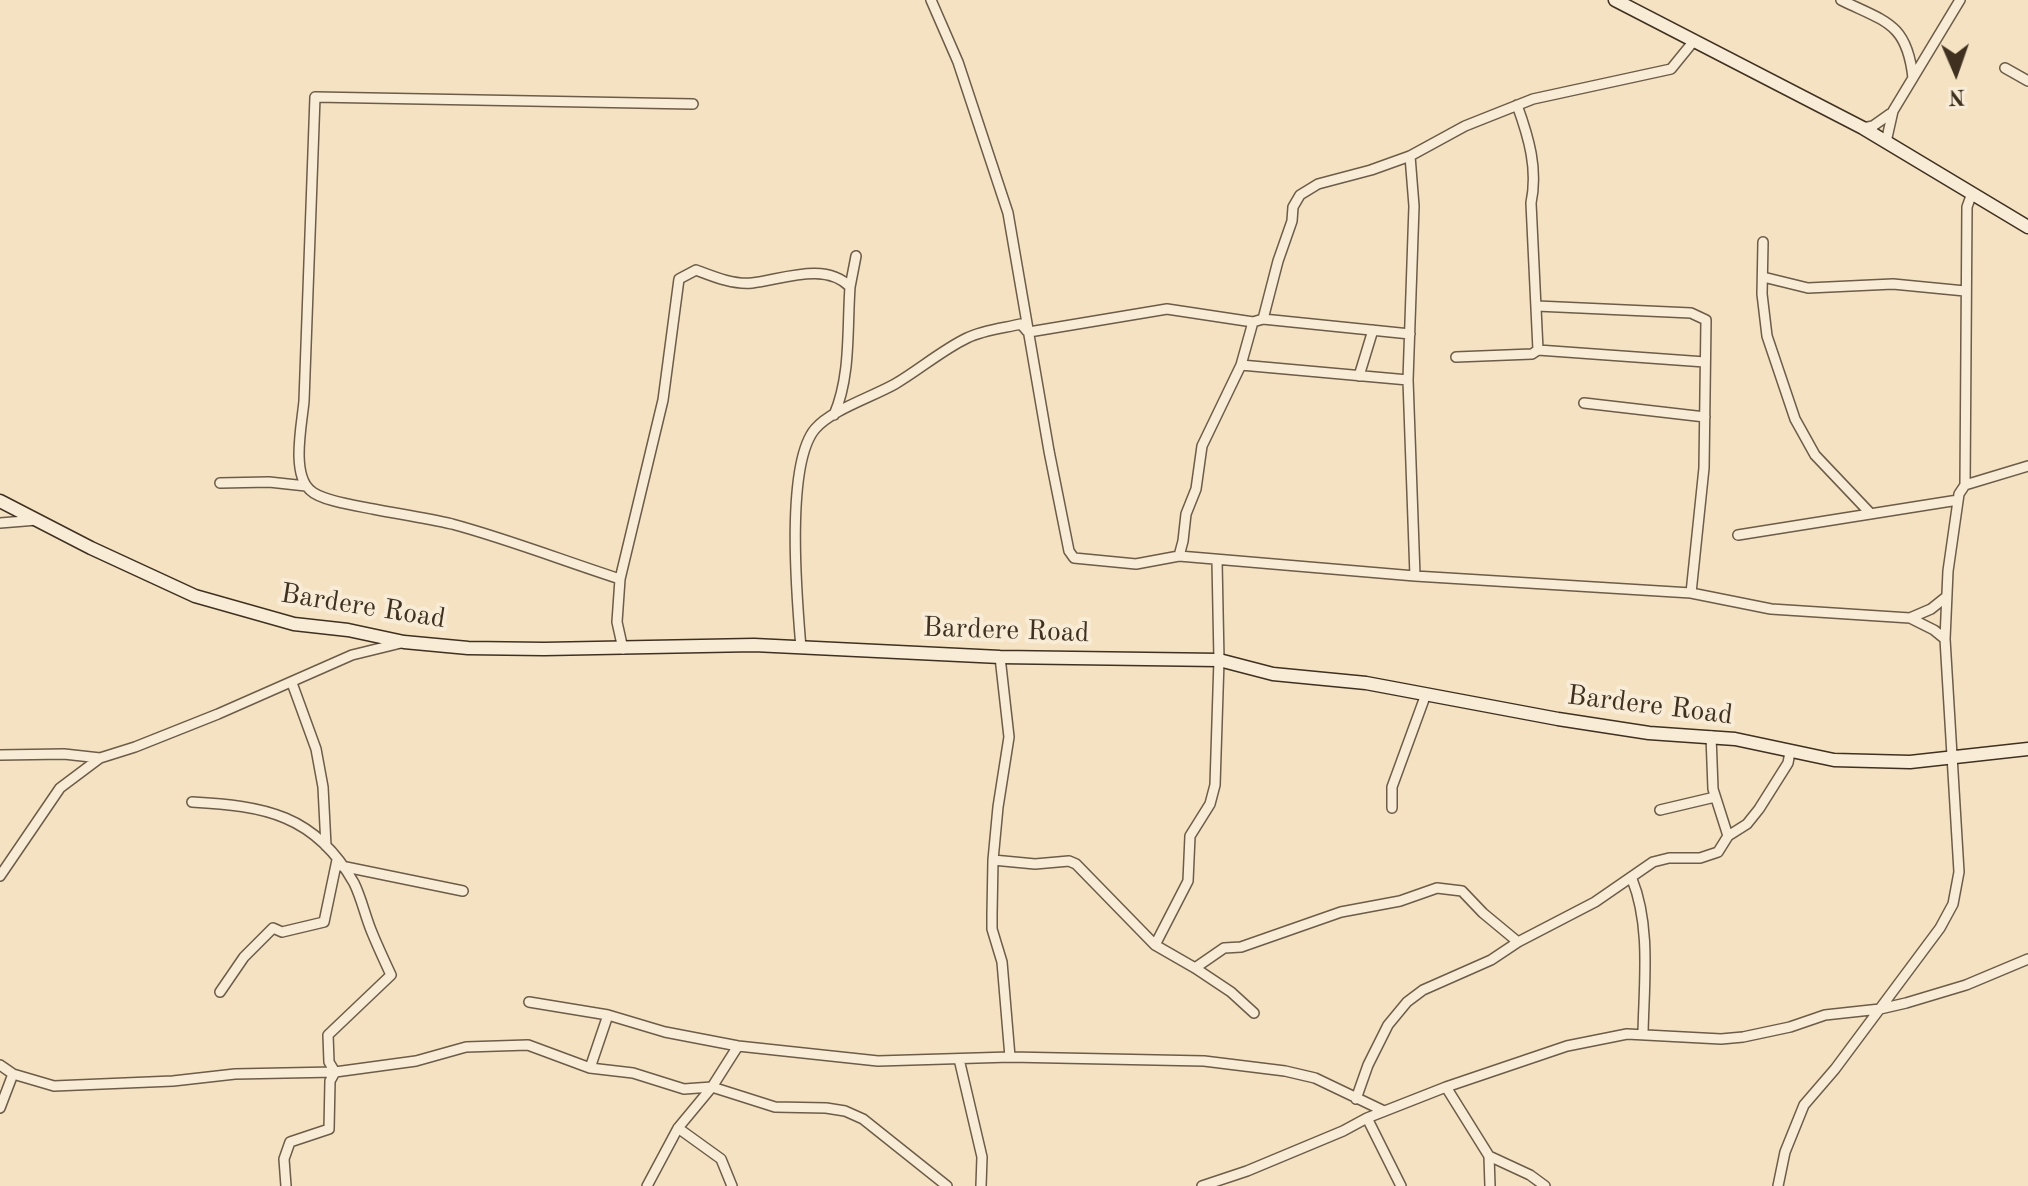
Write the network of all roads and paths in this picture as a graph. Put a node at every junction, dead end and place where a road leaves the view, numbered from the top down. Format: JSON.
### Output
{"nodes":[{"id":1,"x":931,"y":0,"type":"edge"},
{"id":2,"x":1615,"y":0,"type":"edge"},
{"id":3,"x":1841,"y":0,"type":"edge"},
{"id":4,"x":1960,"y":0,"type":"edge"},
{"id":5,"x":1693,"y":42,"type":"junction"},
{"id":6,"x":2005,"y":68,"type":"dead end"},
{"id":7,"x":1913,"y":78,"type":"junction"},
{"id":8,"x":2028,"y":81,"type":"edge"},
{"id":9,"x":693,"y":104,"type":"dead end"},
{"id":10,"x":1517,"y":105,"type":"junction"},
{"id":11,"x":1893,"y":111,"type":"junction"},
{"id":12,"x":1863,"y":128,"type":"junction"},
{"id":13,"x":1886,"y":142,"type":"junction"},
{"id":14,"x":1410,"y":156,"type":"junction"},
{"id":15,"x":1972,"y":193,"type":"junction"},
{"id":16,"x":2028,"y":227,"type":"edge"},
{"id":17,"x":1763,"y":242,"type":"dead end"},
{"id":18,"x":856,"y":256,"type":"dead end"},
{"id":19,"x":1763,"y":277,"type":"junction"},
{"id":20,"x":850,"y":287,"type":"junction"},
{"id":21,"x":1965,"y":291,"type":"junction"},
{"id":22,"x":1537,"y":306,"type":"junction"},
{"id":23,"x":1258,"y":320,"type":"junction"},
{"id":24,"x":1373,"y":330,"type":"junction"},
{"id":25,"x":1029,"y":332,"type":"junction"},
{"id":26,"x":1410,"y":334,"type":"junction"},
{"id":27,"x":1538,"y":350,"type":"junction"},
{"id":28,"x":1456,"y":357,"type":"dead end"},
{"id":29,"x":1705,"y":362,"type":"junction"},
{"id":30,"x":1241,"y":365,"type":"junction"},
{"id":31,"x":1359,"y":376,"type":"junction"},
{"id":32,"x":1408,"y":380,"type":"junction"},
{"id":33,"x":1584,"y":403,"type":"dead end"},
{"id":34,"x":834,"y":415,"type":"junction"},
{"id":35,"x":1705,"y":417,"type":"junction"},
{"id":36,"x":2028,"y":466,"type":"edge"},
{"id":37,"x":220,"y":483,"type":"dead end"},
{"id":38,"x":1965,"y":485,"type":"junction"},
{"id":39,"x":306,"y":486,"type":"junction"},
{"id":40,"x":1958,"y":500,"type":"junction"},
{"id":41,"x":0,"y":501,"type":"edge"},
{"id":42,"x":1871,"y":514,"type":"junction"},
{"id":43,"x":37,"y":520,"type":"junction"},
{"id":44,"x":0,"y":523,"type":"edge"},
{"id":45,"x":1738,"y":535,"type":"dead end"},
{"id":46,"x":1179,"y":556,"type":"junction"},
{"id":47,"x":1217,"y":561,"type":"junction"},
{"id":48,"x":1415,"y":576,"type":"junction"},
{"id":49,"x":620,"y":579,"type":"junction"},
{"id":50,"x":1691,"y":593,"type":"junction"},
{"id":51,"x":1946,"y":597,"type":"junction"},
{"id":52,"x":1910,"y":618,"type":"junction"},
{"id":53,"x":1945,"y":639,"type":"junction"},
{"id":54,"x":404,"y":642,"type":"junction"},
{"id":55,"x":801,"y":648,"type":"junction"},
{"id":56,"x":623,"y":649,"type":"junction"},
{"id":57,"x":1000,"y":657,"type":"junction"},
{"id":58,"x":1219,"y":660,"type":"junction"},
{"id":59,"x":292,"y":683,"type":"junction"},
{"id":60,"x":1426,"y":694,"type":"junction"},
{"id":61,"x":1711,"y":736,"type":"junction"},
{"id":62,"x":2028,"y":749,"type":"edge"},
{"id":63,"x":1790,"y":752,"type":"junction"},
{"id":64,"x":0,"y":755,"type":"edge"},
{"id":65,"x":100,"y":758,"type":"junction"},
{"id":66,"x":1952,"y":759,"type":"junction"},
{"id":67,"x":1715,"y":797,"type":"junction"},
{"id":68,"x":192,"y":802,"type":"dead end"},
{"id":69,"x":1392,"y":808,"type":"dead end"},
{"id":70,"x":1660,"y":810,"type":"dead end"},
{"id":71,"x":1728,"y":836,"type":"junction"},
{"id":72,"x":326,"y":846,"type":"junction"},
{"id":73,"x":993,"y":860,"type":"junction"},
{"id":74,"x":339,"y":863,"type":"junction"},
{"id":75,"x":0,"y":876,"type":"edge"},
{"id":76,"x":1632,"y":879,"type":"junction"},
{"id":77,"x":463,"y":891,"type":"dead end"},
{"id":78,"x":1518,"y":942,"type":"junction"},
{"id":79,"x":1155,"y":945,"type":"junction"},
{"id":80,"x":2027,"y":961,"type":"edge"},
{"id":81,"x":1195,"y":968,"type":"junction"},
{"id":82,"x":220,"y":992,"type":"dead end"},
{"id":83,"x":529,"y":1002,"type":"dead end"},
{"id":84,"x":1880,"y":1009,"type":"junction"},
{"id":85,"x":1254,"y":1013,"type":"dead end"},
{"id":86,"x":608,"y":1015,"type":"junction"},
{"id":87,"x":1643,"y":1033,"type":"junction"},
{"id":88,"x":738,"y":1046,"type":"junction"},
{"id":89,"x":1010,"y":1057,"type":"junction"},
{"id":90,"x":959,"y":1059,"type":"junction"},
{"id":91,"x":0,"y":1065,"type":"edge"},
{"id":92,"x":590,"y":1068,"type":"junction"},
{"id":93,"x":335,"y":1072,"type":"junction"},
{"id":94,"x":13,"y":1074,"type":"junction"},
{"id":95,"x":712,"y":1087,"type":"junction"},
{"id":96,"x":1446,"y":1087,"type":"junction"},
{"id":97,"x":1356,"y":1099,"type":"junction"},
{"id":98,"x":0,"y":1108,"type":"edge"},
{"id":99,"x":1384,"y":1111,"type":"junction"},
{"id":100,"x":1367,"y":1118,"type":"junction"},
{"id":101,"x":678,"y":1128,"type":"junction"},
{"id":102,"x":1489,"y":1156,"type":"junction"},
{"id":103,"x":286,"y":1186,"type":"edge"},
{"id":104,"x":647,"y":1186,"type":"edge"},
{"id":105,"x":732,"y":1186,"type":"edge"},
{"id":106,"x":947,"y":1186,"type":"edge"},
{"id":107,"x":981,"y":1186,"type":"edge"},
{"id":108,"x":1202,"y":1186,"type":"edge"},
{"id":109,"x":1401,"y":1186,"type":"edge"},
{"id":110,"x":1490,"y":1186,"type":"edge"},
{"id":111,"x":1545,"y":1186,"type":"edge"},
{"id":112,"x":1778,"y":1186,"type":"edge"}],
"edges":[{"from":1,"to":25,"type":"street"},
{"from":2,"to":5,"type":"street"},
{"from":3,"to":7,"type":"street"},
{"from":4,"to":7,"type":"street"},
{"from":5,"to":10,"type":"street"},
{"from":5,"to":12,"type":"street"},
{"from":6,"to":8,"type":"street"},
{"from":7,"to":11,"type":"street"},
{"from":9,"to":39,"type":"street"},
{"from":10,"to":14,"type":"street"},
{"from":10,"to":22,"type":"street"},
{"from":11,"to":12,"type":"street"},
{"from":11,"to":13,"type":"street"},
{"from":12,"to":13,"type":"street"},
{"from":13,"to":15,"type":"street"},
{"from":14,"to":23,"type":"street"},
{"from":14,"to":26,"type":"street"},
{"from":15,"to":16,"type":"street"},
{"from":15,"to":21,"type":"street"},
{"from":17,"to":19,"type":"street"},
{"from":18,"to":20,"type":"street"},
{"from":19,"to":21,"type":"street"},
{"from":19,"to":42,"type":"street"},
{"from":20,"to":34,"type":"street"},
{"from":20,"to":49,"type":"street"},
{"from":21,"to":38,"type":"street"},
{"from":22,"to":27,"type":"street"},
{"from":22,"to":29,"type":"street"},
{"from":23,"to":24,"type":"street"},
{"from":23,"to":25,"type":"street"},
{"from":23,"to":30,"type":"street"},
{"from":24,"to":26,"type":"street"},
{"from":24,"to":31,"type":"street"},
{"from":25,"to":34,"type":"street"},
{"from":25,"to":46,"type":"street"},
{"from":26,"to":32,"type":"street"},
{"from":27,"to":28,"type":"street"},
{"from":27,"to":29,"type":"street"},
{"from":29,"to":35,"type":"street"},
{"from":30,"to":31,"type":"street"},
{"from":30,"to":46,"type":"street"},
{"from":31,"to":32,"type":"street"},
{"from":32,"to":48,"type":"street"},
{"from":33,"to":35,"type":"street"},
{"from":34,"to":55,"type":"street"},
{"from":35,"to":50,"type":"street"},
{"from":36,"to":38,"type":"street"},
{"from":37,"to":39,"type":"street"},
{"from":38,"to":40,"type":"street"},
{"from":39,"to":49,"type":"street"},
{"from":40,"to":42,"type":"street"},
{"from":40,"to":51,"type":"street"},
{"from":41,"to":43,"type":"street","name":"Bardere Road"},
{"from":42,"to":45,"type":"street"},
{"from":43,"to":44,"type":"street"},
{"from":43,"to":54,"type":"street","name":"Bardere Road"},
{"from":46,"to":47,"type":"street"},
{"from":47,"to":48,"type":"street"},
{"from":47,"to":58,"type":"street"},
{"from":48,"to":50,"type":"street"},
{"from":49,"to":56,"type":"street"},
{"from":50,"to":52,"type":"street"},
{"from":51,"to":52,"type":"street"},
{"from":51,"to":53,"type":"street"},
{"from":52,"to":53,"type":"street"},
{"from":53,"to":66,"type":"street"},
{"from":54,"to":56,"type":"street","name":"Bardere Road"},
{"from":54,"to":59,"type":"street"},
{"from":55,"to":56,"type":"street","name":"Bardere Road"},
{"from":55,"to":57,"type":"street","name":"Bardere Road"},
{"from":57,"to":58,"type":"street","name":"Bardere Road"},
{"from":57,"to":73,"type":"street"},
{"from":58,"to":60,"type":"street","name":"Bardere Road"},
{"from":58,"to":79,"type":"street"},
{"from":59,"to":65,"type":"street"},
{"from":59,"to":72,"type":"street"},
{"from":60,"to":61,"type":"street","name":"Bardere Road"},
{"from":60,"to":69,"type":"street"},
{"from":61,"to":63,"type":"street","name":"Bardere Road"},
{"from":61,"to":67,"type":"street"},
{"from":62,"to":66,"type":"street","name":"Bardere Road"},
{"from":63,"to":66,"type":"street","name":"Bardere Road"},
{"from":63,"to":71,"type":"street"},
{"from":64,"to":65,"type":"street"},
{"from":65,"to":75,"type":"street"},
{"from":66,"to":84,"type":"street"},
{"from":67,"to":70,"type":"street"},
{"from":67,"to":71,"type":"street"},
{"from":68,"to":72,"type":"street"},
{"from":71,"to":76,"type":"street"},
{"from":72,"to":74,"type":"street"},
{"from":73,"to":79,"type":"street"},
{"from":73,"to":89,"type":"street"},
{"from":74,"to":77,"type":"street"},
{"from":74,"to":82,"type":"street"},
{"from":74,"to":93,"type":"street"},
{"from":76,"to":78,"type":"street"},
{"from":76,"to":87,"type":"street"},
{"from":78,"to":81,"type":"street"},
{"from":78,"to":97,"type":"street"},
{"from":79,"to":81,"type":"street"},
{"from":80,"to":84,"type":"street"},
{"from":81,"to":85,"type":"street"},
{"from":83,"to":86,"type":"street"},
{"from":84,"to":87,"type":"street"},
{"from":84,"to":112,"type":"street"},
{"from":86,"to":88,"type":"street"},
{"from":86,"to":92,"type":"street"},
{"from":87,"to":96,"type":"street"},
{"from":88,"to":90,"type":"street"},
{"from":88,"to":95,"type":"street"},
{"from":89,"to":90,"type":"street"},
{"from":89,"to":97,"type":"street"},
{"from":90,"to":107,"type":"street"},
{"from":91,"to":94,"type":"street"},
{"from":92,"to":93,"type":"street"},
{"from":92,"to":95,"type":"street"},
{"from":93,"to":94,"type":"street"},
{"from":93,"to":103,"type":"street"},
{"from":94,"to":98,"type":"street"},
{"from":95,"to":101,"type":"street"},
{"from":95,"to":106,"type":"street"},
{"from":96,"to":99,"type":"street"},
{"from":96,"to":102,"type":"street"},
{"from":97,"to":99,"type":"street"},
{"from":99,"to":100,"type":"street"},
{"from":100,"to":108,"type":"street"},
{"from":100,"to":109,"type":"street"},
{"from":101,"to":104,"type":"street"},
{"from":101,"to":105,"type":"street"},
{"from":102,"to":110,"type":"street"},
{"from":102,"to":111,"type":"street"}]}
